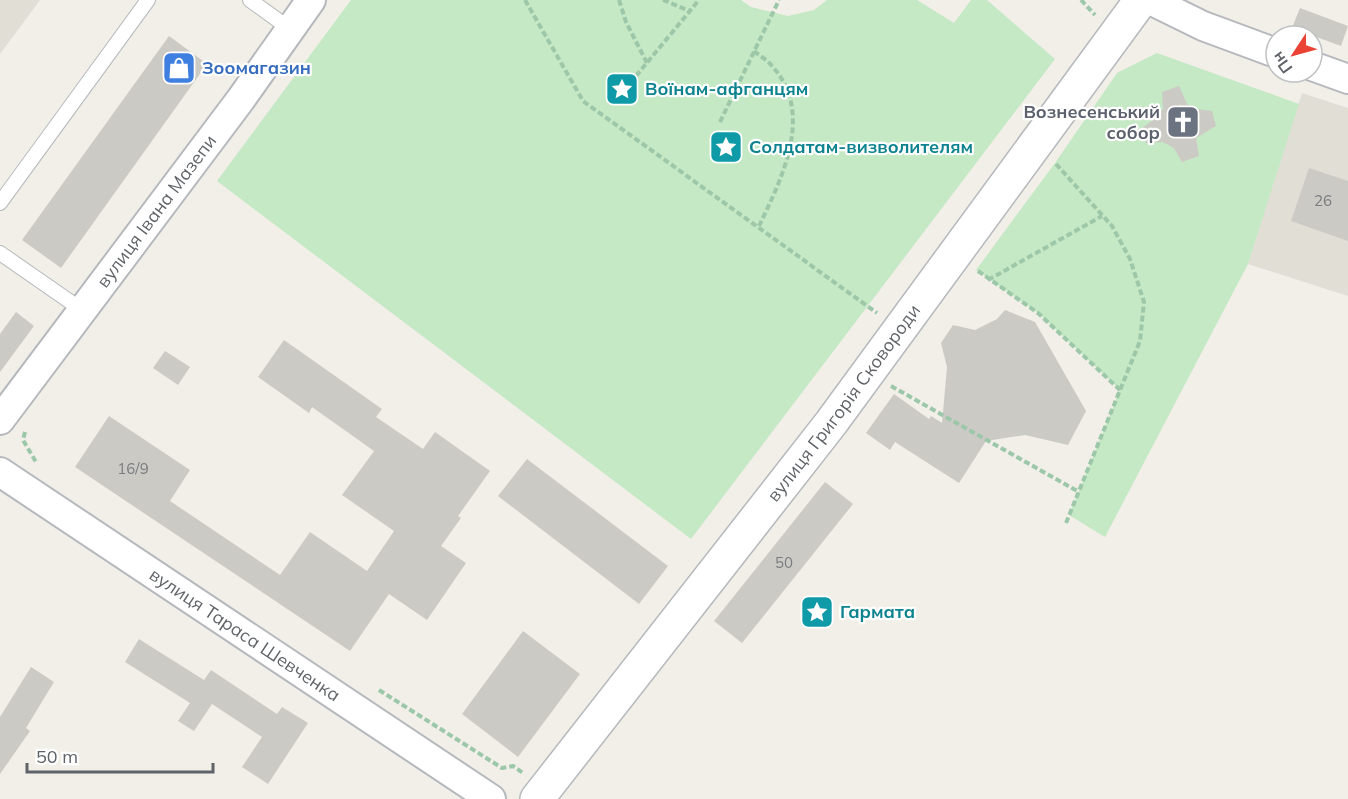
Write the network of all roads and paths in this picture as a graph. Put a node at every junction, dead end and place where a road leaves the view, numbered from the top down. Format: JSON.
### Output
{"nodes":[{"id":1,"x":148,"y":0,"type":"edge"},
{"id":2,"x":250,"y":0,"type":"edge"},
{"id":3,"x":311,"y":0,"type":"edge"},
{"id":4,"x":525,"y":0,"type":"edge"},
{"id":5,"x":619,"y":0,"type":"edge"},
{"id":6,"x":663,"y":0,"type":"edge"},
{"id":7,"x":699,"y":0,"type":"edge"},
{"id":8,"x":779,"y":0,"type":"edge"},
{"id":9,"x":1141,"y":0,"type":"edge"},
{"id":10,"x":1150,"y":0,"type":"edge"},
{"id":11,"x":690,"y":11,"type":"junction"},
{"id":12,"x":290,"y":29,"type":"junction"},
{"id":13,"x":1264,"y":49,"type":"edge"},
{"id":14,"x":754,"y":51,"type":"junction"},
{"id":15,"x":646,"y":63,"type":"junction"},
{"id":16,"x":1324,"y":70,"type":"edge"},
{"id":17,"x":636,"y":76,"type":"dead end"},
{"id":18,"x":1348,"y":79,"type":"edge"},
{"id":19,"x":720,"y":122,"type":"dead end"},
{"id":20,"x":1056,"y":163,"type":"dead end"},
{"id":21,"x":0,"y":203,"type":"edge"},
{"id":22,"x":1102,"y":216,"type":"junction"},
{"id":23,"x":759,"y":226,"type":"junction"},
{"id":24,"x":0,"y":253,"type":"edge"},
{"id":25,"x":976,"y":270,"type":"dead end"},
{"id":26,"x":988,"y":280,"type":"junction"},
{"id":27,"x":82,"y":310,"type":"junction"},
{"id":28,"x":880,"y":315,"type":"dead end"},
{"id":29,"x":886,"y":383,"type":"dead end"},
{"id":30,"x":1120,"y":390,"type":"junction"},
{"id":31,"x":13,"y":424,"type":"edge"},
{"id":32,"x":39,"y":467,"type":"dead end"},
{"id":33,"x":0,"y":472,"type":"edge"},
{"id":34,"x":1078,"y":492,"type":"junction"},
{"id":35,"x":1066,"y":523,"type":"dead end"},
{"id":36,"x":373,"y":685,"type":"dead end"},
{"id":37,"x":541,"y":794,"type":"edge"},
{"id":38,"x":491,"y":799,"type":"edge"}],
"edges":[{"from":1,"to":21,"type":"lane"},
{"from":2,"to":12,"type":"lane"},
{"from":3,"to":12,"type":"street","name":"вулиця Івана Мазепи"},
{"from":4,"to":23,"type":"path"},
{"from":5,"to":15,"type":"path"},
{"from":6,"to":11,"type":"path"},
{"from":7,"to":11,"type":"path"},
{"from":8,"to":14,"type":"path"},
{"from":9,"to":37,"type":"street","name":"вулиця Григорія Сковороди"},
{"from":10,"to":13,"type":"street"},
{"from":11,"to":15,"type":"path"},
{"from":12,"to":27,"type":"street","name":"вулиця Івана Мазепи"},
{"from":14,"to":19,"type":"path"},
{"from":14,"to":23,"type":"path"},
{"from":15,"to":17,"type":"path"},
{"from":16,"to":18,"type":"street"},
{"from":20,"to":22,"type":"path"},
{"from":22,"to":26,"type":"path"},
{"from":22,"to":30,"type":"path"},
{"from":23,"to":28,"type":"path"},
{"from":24,"to":27,"type":"lane"},
{"from":25,"to":26,"type":"path"},
{"from":26,"to":30,"type":"path"},
{"from":27,"to":31,"type":"street","name":"вулиця Івана Мазепи"},
{"from":29,"to":34,"type":"path"},
{"from":30,"to":34,"type":"path"},
{"from":31,"to":32,"type":"path"},
{"from":33,"to":38,"type":"street","name":"вулиця Тараса Шевченка"},
{"from":34,"to":35,"type":"path"},
{"from":36,"to":37,"type":"path"}]}
